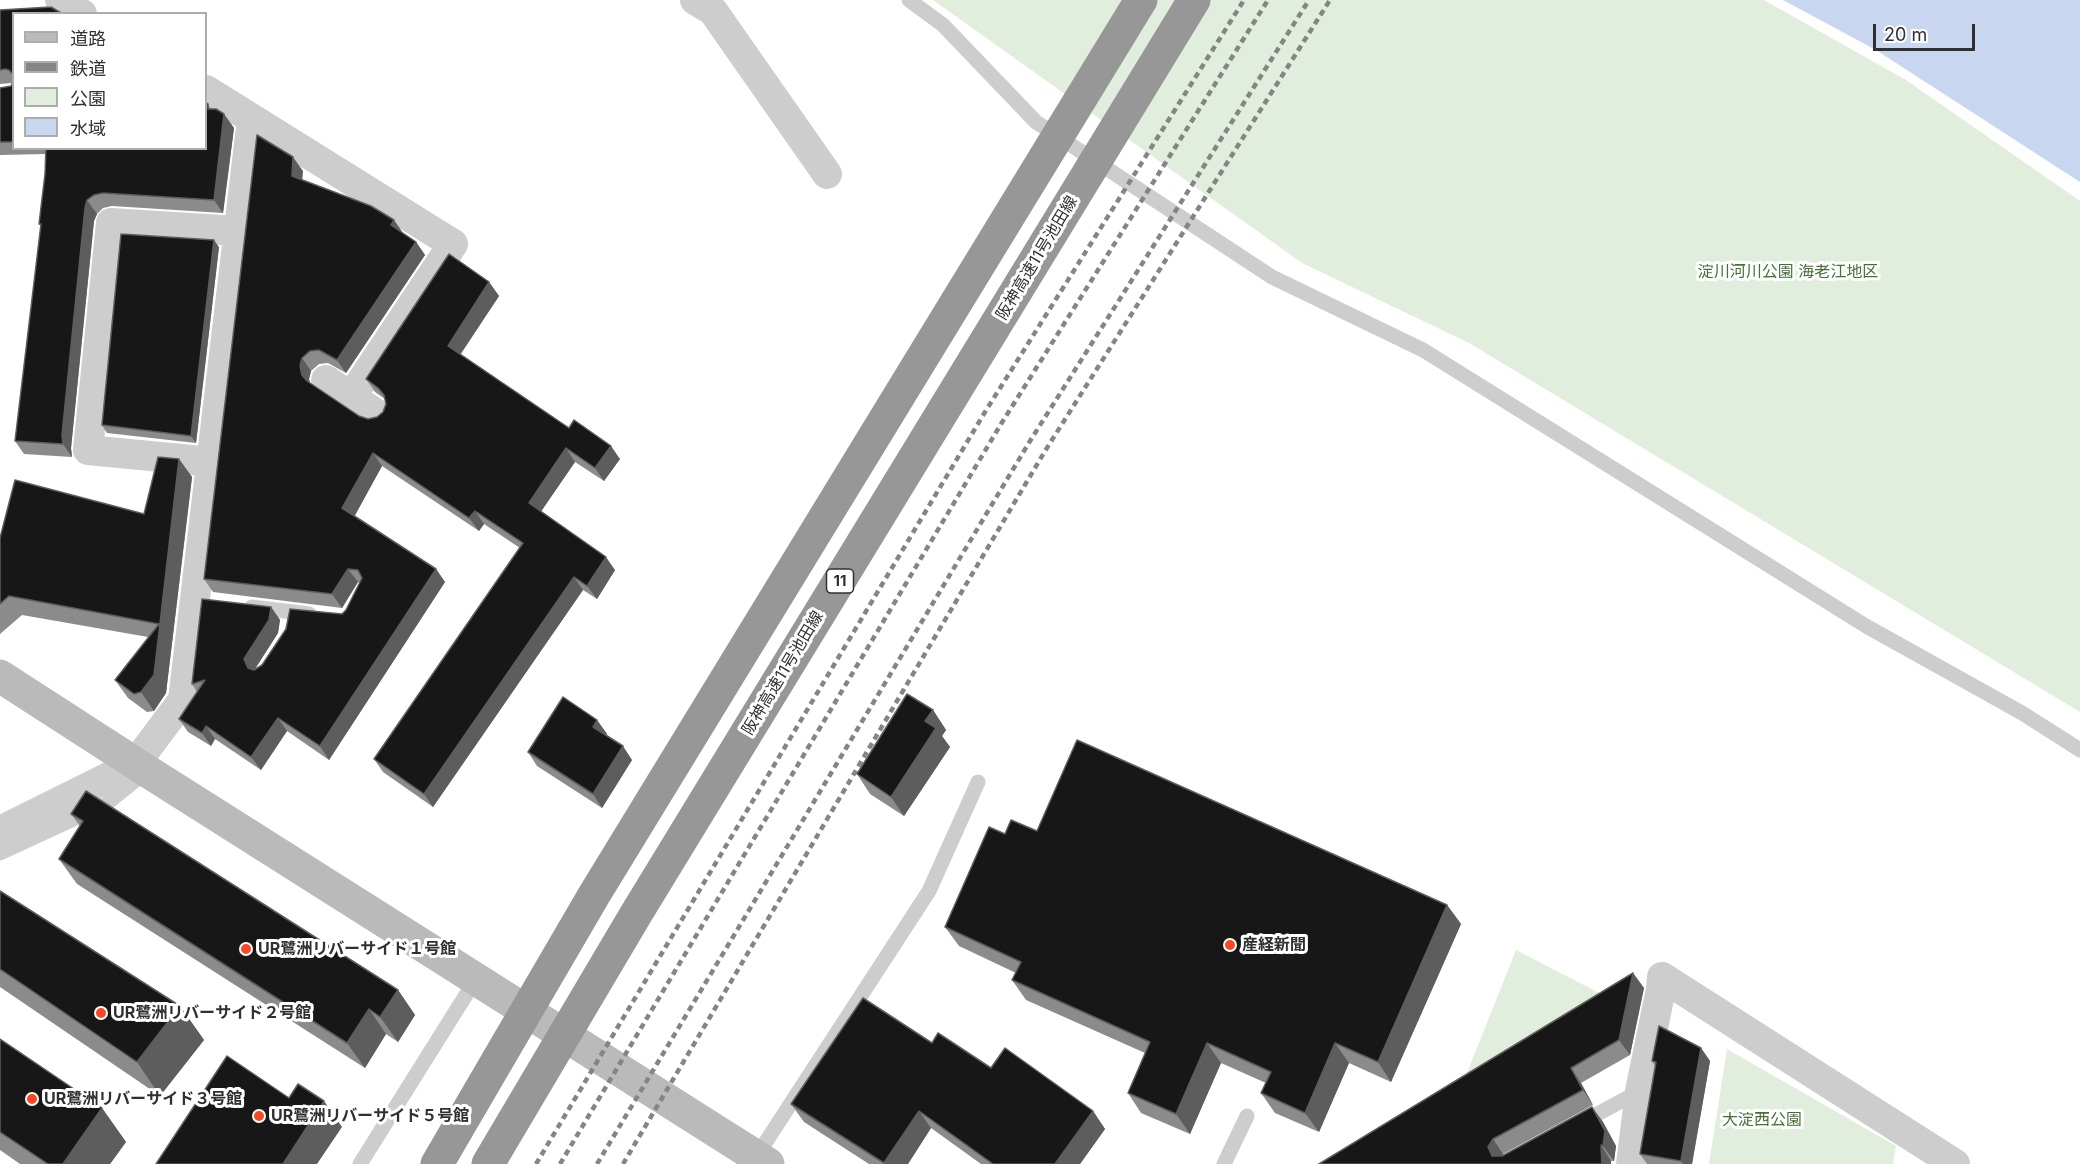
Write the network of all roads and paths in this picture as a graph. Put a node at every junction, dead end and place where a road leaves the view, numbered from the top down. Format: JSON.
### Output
{"nodes":[{"id":1,"x":60,"y":0,"type":"edge"},
{"id":2,"x":695,"y":0,"type":"edge"},
{"id":3,"x":909,"y":0,"type":"edge"},
{"id":4,"x":1141,"y":0,"type":"edge"},
{"id":5,"x":1194,"y":0,"type":"edge"},
{"id":6,"x":79,"y":12,"type":"edge"},
{"id":7,"x":207,"y":91,"type":"edge"},
{"id":8,"x":252,"y":118,"type":"junction"},
{"id":9,"x":827,"y":174,"type":"dead end"},
{"id":10,"x":238,"y":231,"type":"junction"},
{"id":11,"x":326,"y":380,"type":"dead end"},
{"id":12,"x":351,"y":397,"type":"junction"},
{"id":13,"x":378,"y":416,"type":"edge"},
{"id":14,"x":212,"y":462,"type":"junction"},
{"id":15,"x":238,"y":605,"type":"edge"},
{"id":16,"x":291,"y":612,"type":"junction"},
{"id":17,"x":325,"y":616,"type":"edge"},
{"id":18,"x":288,"y":629,"type":"edge"},
{"id":19,"x":0,"y":676,"type":"edge"},
{"id":20,"x":2080,"y":750,"type":"edge"},
{"id":21,"x":141,"y":768,"type":"junction"},
{"id":22,"x":978,"y":782,"type":"dead end"},
{"id":23,"x":0,"y":831,"type":"edge"},
{"id":24,"x":0,"y":853,"type":"edge"},
{"id":25,"x":476,"y":979,"type":"junction"},
{"id":26,"x":1640,"y":1091,"type":"junction"},
{"id":27,"x":1247,"y":1116,"type":"dead end"},
{"id":28,"x":1569,"y":1130,"type":"edge"},
{"id":29,"x":762,"y":1160,"type":"edge"},
{"id":30,"x":360,"y":1164,"type":"edge"},
{"id":31,"x":437,"y":1164,"type":"edge"},
{"id":32,"x":489,"y":1164,"type":"edge"},
{"id":33,"x":1224,"y":1164,"type":"edge"},
{"id":34,"x":1631,"y":1164,"type":"edge"},
{"id":35,"x":1955,"y":1164,"type":"edge"}],
"edges":[{"from":1,"to":6,"type":"street"},
{"from":2,"to":9,"type":"street"},
{"from":3,"to":20,"type":"lane"},
{"from":4,"to":31,"type":"highway","bridge":true},
{"from":5,"to":32,"type":"highway","name":"阪神高速11号池田線","number":"11","bridge":true},
{"from":7,"to":8,"type":"street"},
{"from":8,"to":10,"type":"street"},
{"from":8,"to":12,"type":"street"},
{"from":10,"to":14,"type":"street"},
{"from":10,"to":14,"type":"street"},
{"from":11,"to":12,"type":"street"},
{"from":12,"to":13,"type":"street"},
{"from":14,"to":21,"type":"street"},
{"from":15,"to":16,"type":"lane"},
{"from":16,"to":17,"type":"lane"},
{"from":16,"to":18,"type":"lane"},
{"from":19,"to":21,"type":"street"},
{"from":21,"to":23,"type":"street"},
{"from":21,"to":24,"type":"lane"},
{"from":21,"to":25,"type":"street"},
{"from":22,"to":29,"type":"lane"},
{"from":25,"to":29,"type":"street"},
{"from":25,"to":30,"type":"lane"},
{"from":26,"to":28,"type":"lane"},
{"from":26,"to":34,"type":"street"},
{"from":26,"to":35,"type":"street"},
{"from":27,"to":33,"type":"lane"}]}
